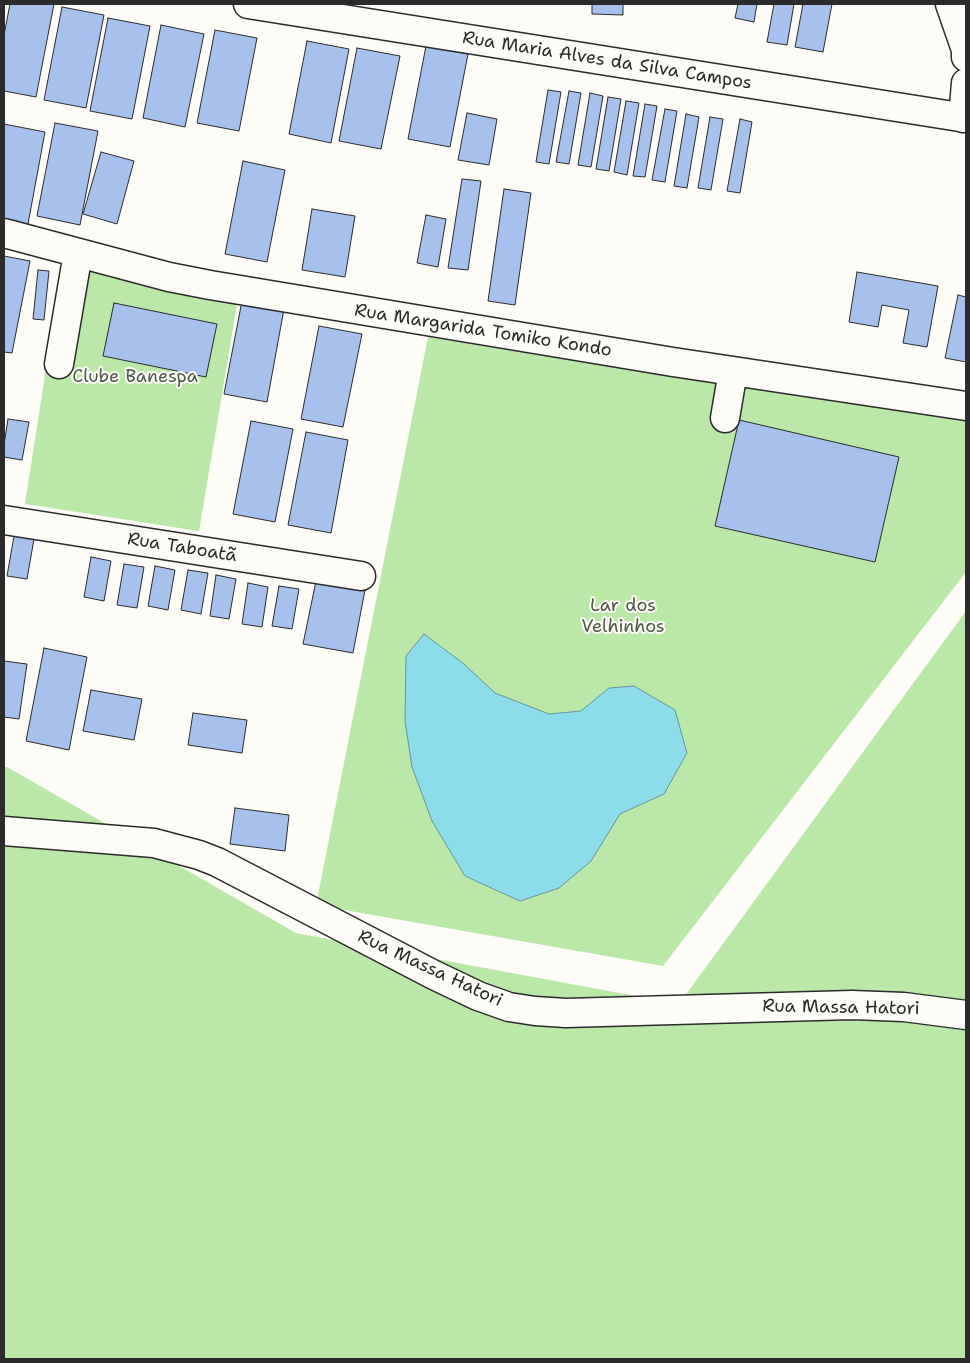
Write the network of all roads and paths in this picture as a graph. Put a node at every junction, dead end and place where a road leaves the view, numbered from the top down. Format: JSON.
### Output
{"nodes":[{"id":1,"x":248,"y":4,"type":"edge"},
{"id":2,"x":950,"y":4,"type":"edge"},
{"id":3,"x":966,"y":57,"type":"edge"},
{"id":4,"x":966,"y":83,"type":"edge"},
{"id":5,"x":965,"y":118,"type":"edge"},
{"id":6,"x":4,"y":233,"type":"edge"},
{"id":7,"x":78,"y":253,"type":"junction"},
{"id":8,"x":59,"y":364,"type":"dead end"},
{"id":9,"x":733,"y":372,"type":"junction"},
{"id":10,"x":966,"y":406,"type":"edge"},
{"id":11,"x":724,"y":418,"type":"dead end"},
{"id":12,"x":4,"y":520,"type":"edge"},
{"id":13,"x":360,"y":576,"type":"dead end"},
{"id":14,"x":4,"y":831,"type":"edge"},
{"id":15,"x":966,"y":1014,"type":"edge"}],
"edges":[{"from":1,"to":5,"type":"street","name":"Rua Maria Alves da Silva Campos"},
{"from":2,"to":3,"type":"street"},
{"from":4,"to":5,"type":"street"},
{"from":6,"to":7,"type":"street","name":"Rua Margarida Tomiko Kondo"},
{"from":7,"to":8,"type":"street"},
{"from":7,"to":9,"type":"street","name":"Rua Margarida Tomiko Kondo"},
{"from":9,"to":10,"type":"street","name":"Rua Margarida Tomiko Kondo"},
{"from":9,"to":11,"type":"street"},
{"from":12,"to":13,"type":"street","name":"Rua Taboatã"},
{"from":14,"to":15,"type":"street","name":"Rua Massa Hatori"}]}
